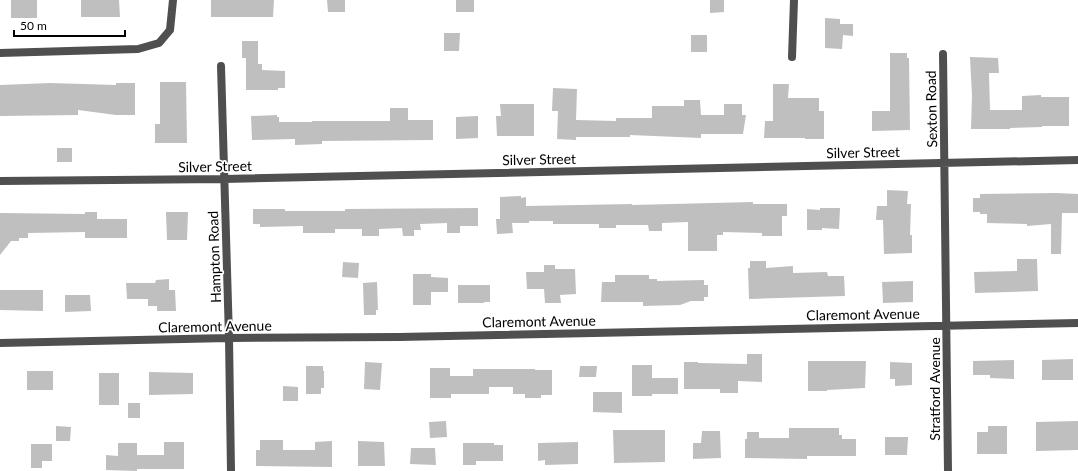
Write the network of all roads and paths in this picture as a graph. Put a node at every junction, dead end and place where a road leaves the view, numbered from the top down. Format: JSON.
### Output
{"nodes":[{"id":1,"x":173,"y":0,"type":"edge"},
{"id":2,"x":794,"y":0,"type":"edge"},
{"id":3,"x":0,"y":53,"type":"edge"},
{"id":4,"x":943,"y":54,"type":"dead end"},
{"id":5,"x":792,"y":57,"type":"dead end"},
{"id":6,"x":221,"y":66,"type":"dead end"},
{"id":7,"x":1078,"y":160,"type":"edge"},
{"id":8,"x":944,"y":163,"type":"junction"},
{"id":9,"x":224,"y":179,"type":"junction"},
{"id":10,"x":0,"y":181,"type":"edge"},
{"id":11,"x":1078,"y":323,"type":"edge"},
{"id":12,"x":947,"y":325,"type":"junction"},
{"id":13,"x":229,"y":338,"type":"junction"},
{"id":14,"x":0,"y":343,"type":"edge"},
{"id":15,"x":231,"y":471,"type":"edge"},
{"id":16,"x":948,"y":471,"type":"edge"}],
"edges":[{"from":1,"to":3,"type":"street"},
{"from":2,"to":5,"type":"street"},
{"from":4,"to":8,"type":"street","name":"Sexton Road"},
{"from":6,"to":9,"type":"street","name":"Hampton Road"},
{"from":7,"to":8,"type":"street","name":"Silver Street"},
{"from":8,"to":9,"type":"street","name":"Silver Street"},
{"from":8,"to":12,"type":"street","name":"Stratford Avenue"},
{"from":9,"to":10,"type":"street","name":"Silver Street"},
{"from":9,"to":13,"type":"street","name":"Hampton Road"},
{"from":11,"to":12,"type":"street","name":"Claremont Avenue"},
{"from":12,"to":13,"type":"street","name":"Claremont Avenue"},
{"from":12,"to":16,"type":"street","name":"Stratford Avenue"},
{"from":13,"to":14,"type":"street","name":"Claremont Avenue"},
{"from":13,"to":15,"type":"street","name":"Hampton Road"}]}
